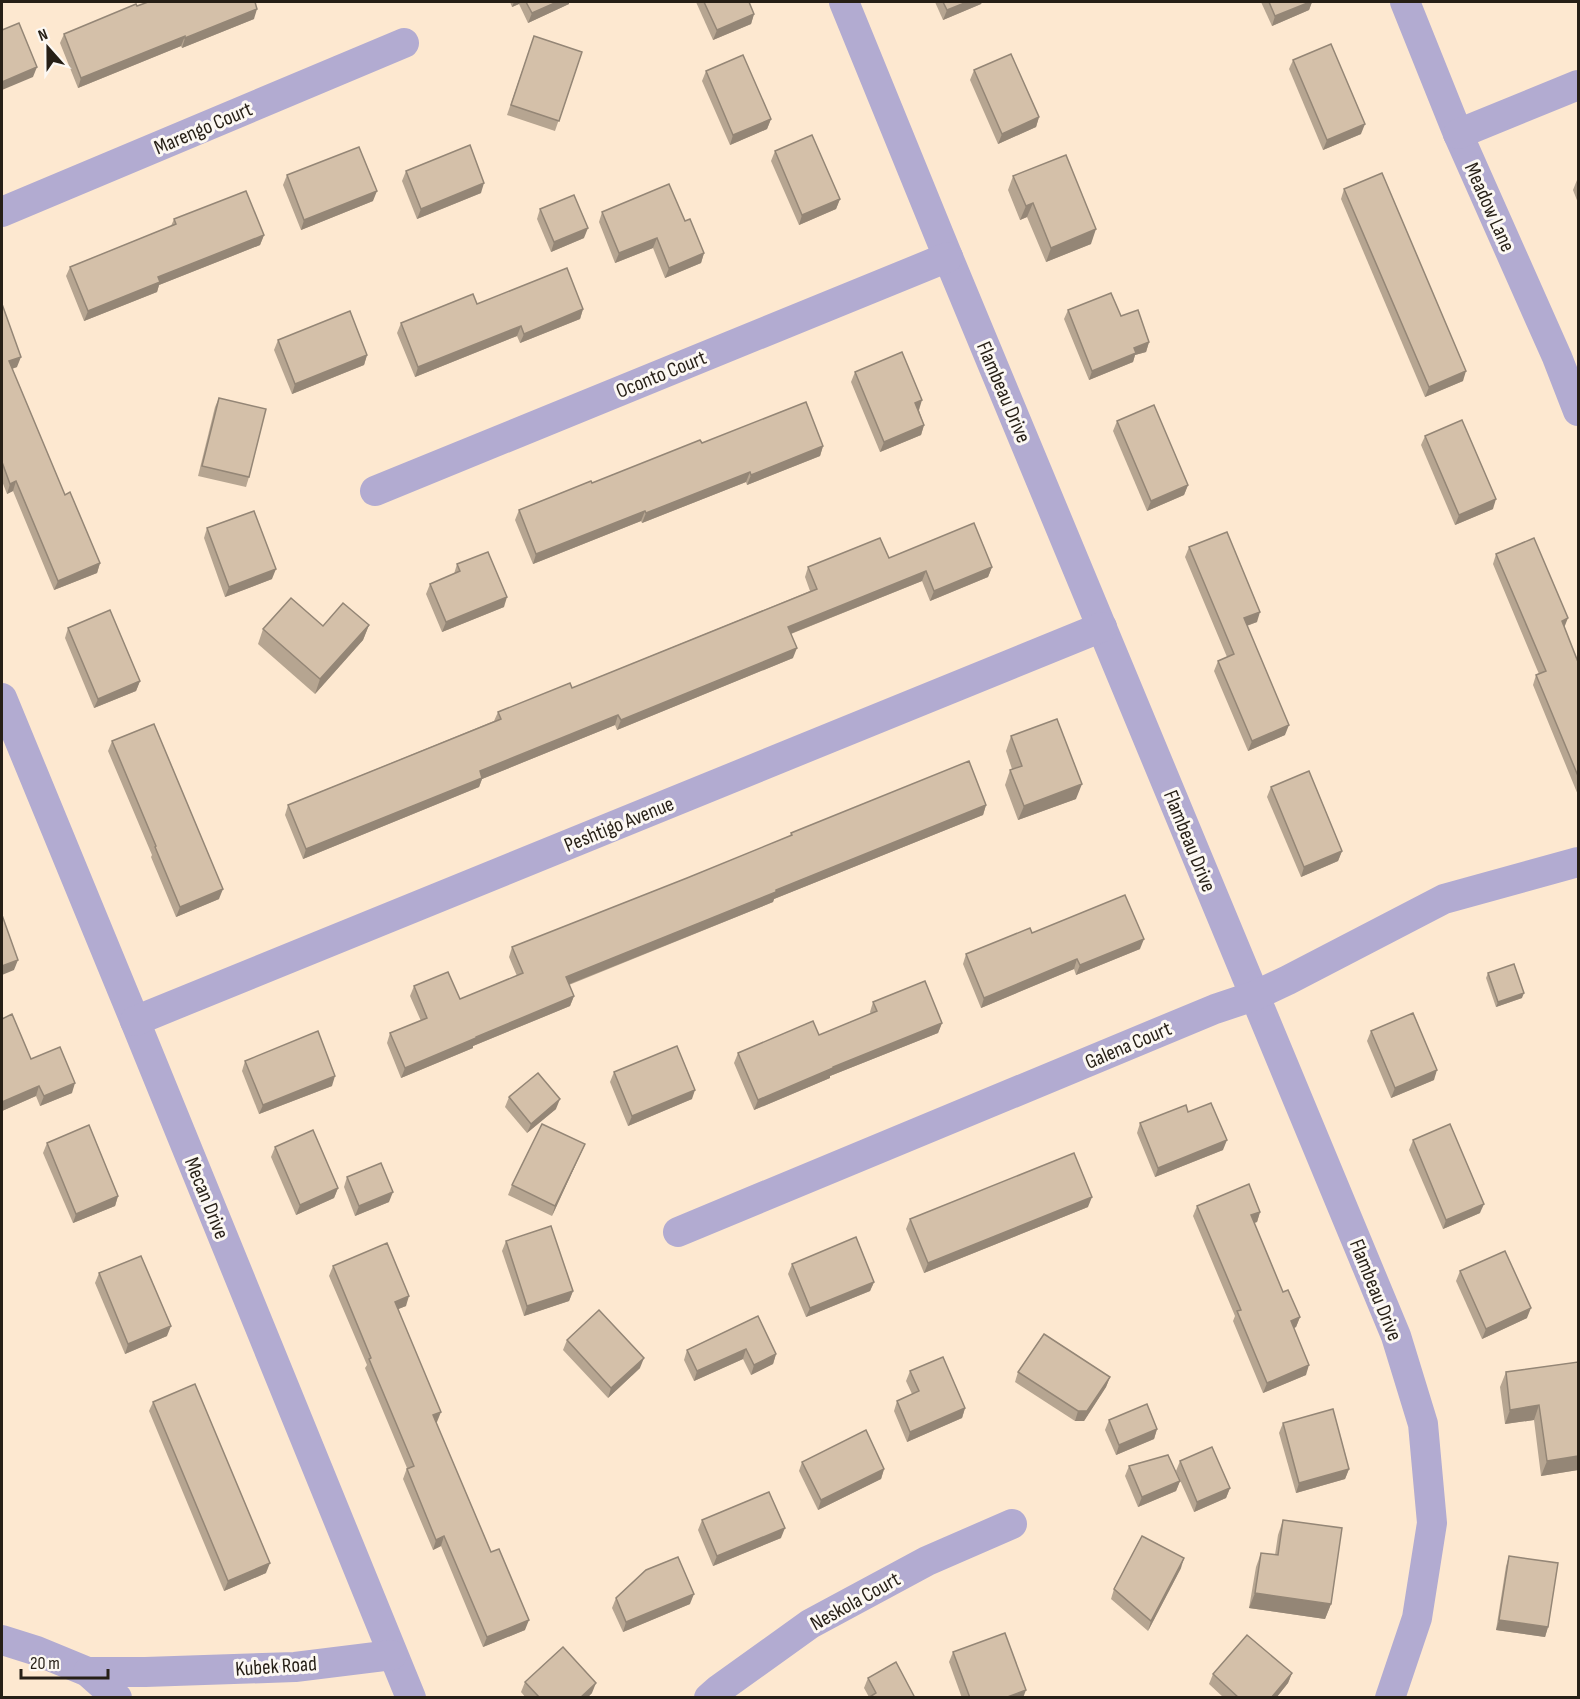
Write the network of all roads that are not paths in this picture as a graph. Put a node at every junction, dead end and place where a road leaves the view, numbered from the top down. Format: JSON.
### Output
{"nodes":[{"id":1,"x":844,"y":2,"type":"edge"},
{"id":2,"x":1405,"y":2,"type":"edge"},
{"id":3,"x":404,"y":43,"type":"dead end"},
{"id":4,"x":1578,"y":85,"type":"edge"},
{"id":5,"x":1458,"y":134,"type":"junction"},
{"id":6,"x":2,"y":213,"type":"edge"},
{"id":7,"x":948,"y":257,"type":"junction"},
{"id":8,"x":1578,"y":411,"type":"edge"},
{"id":9,"x":375,"y":491,"type":"dead end"},
{"id":10,"x":1102,"y":627,"type":"junction"},
{"id":11,"x":2,"y":698,"type":"edge"},
{"id":12,"x":1578,"y":862,"type":"edge"},
{"id":13,"x":1254,"y":996,"type":"junction"},
{"id":14,"x":135,"y":1021,"type":"junction"},
{"id":15,"x":678,"y":1232,"type":"dead end"},
{"id":16,"x":1012,"y":1524,"type":"dead end"},
{"id":17,"x":2,"y":1640,"type":"edge"},
{"id":18,"x":392,"y":1655,"type":"junction"},
{"id":19,"x":88,"y":1672,"type":"junction"},
{"id":20,"x":117,"y":1698,"type":"edge"},
{"id":21,"x":411,"y":1698,"type":"edge"},
{"id":22,"x":710,"y":1698,"type":"edge"},
{"id":23,"x":1390,"y":1698,"type":"edge"}],
"edges":[{"from":1,"to":7,"type":"street","name":"Flambeau Drive"},
{"from":2,"to":5,"type":"street","name":"Meadow Lane"},
{"from":3,"to":6,"type":"street","name":"Marengo Court"},
{"from":4,"to":5,"type":"street"},
{"from":5,"to":8,"type":"street","name":"Meadow Lane"},
{"from":7,"to":9,"type":"street","name":"Oconto Court"},
{"from":7,"to":10,"type":"street","name":"Flambeau Drive"},
{"from":10,"to":13,"type":"street","name":"Flambeau Drive"},
{"from":10,"to":14,"type":"street","name":"Peshtigo Avenue"},
{"from":11,"to":14,"type":"street","name":"Mecan Drive"},
{"from":12,"to":13,"type":"street","name":"Galena Court"},
{"from":13,"to":15,"type":"street","name":"Galena Court"},
{"from":13,"to":23,"type":"street","name":"Flambeau Drive"},
{"from":14,"to":18,"type":"street","name":"Mecan Drive"},
{"from":16,"to":22,"type":"street","name":"Neskola Court"},
{"from":17,"to":19,"type":"street"},
{"from":18,"to":19,"type":"street","name":"Kubek Road"},
{"from":18,"to":21,"type":"street","name":"Mecan Drive"},
{"from":19,"to":20,"type":"street"}]}
